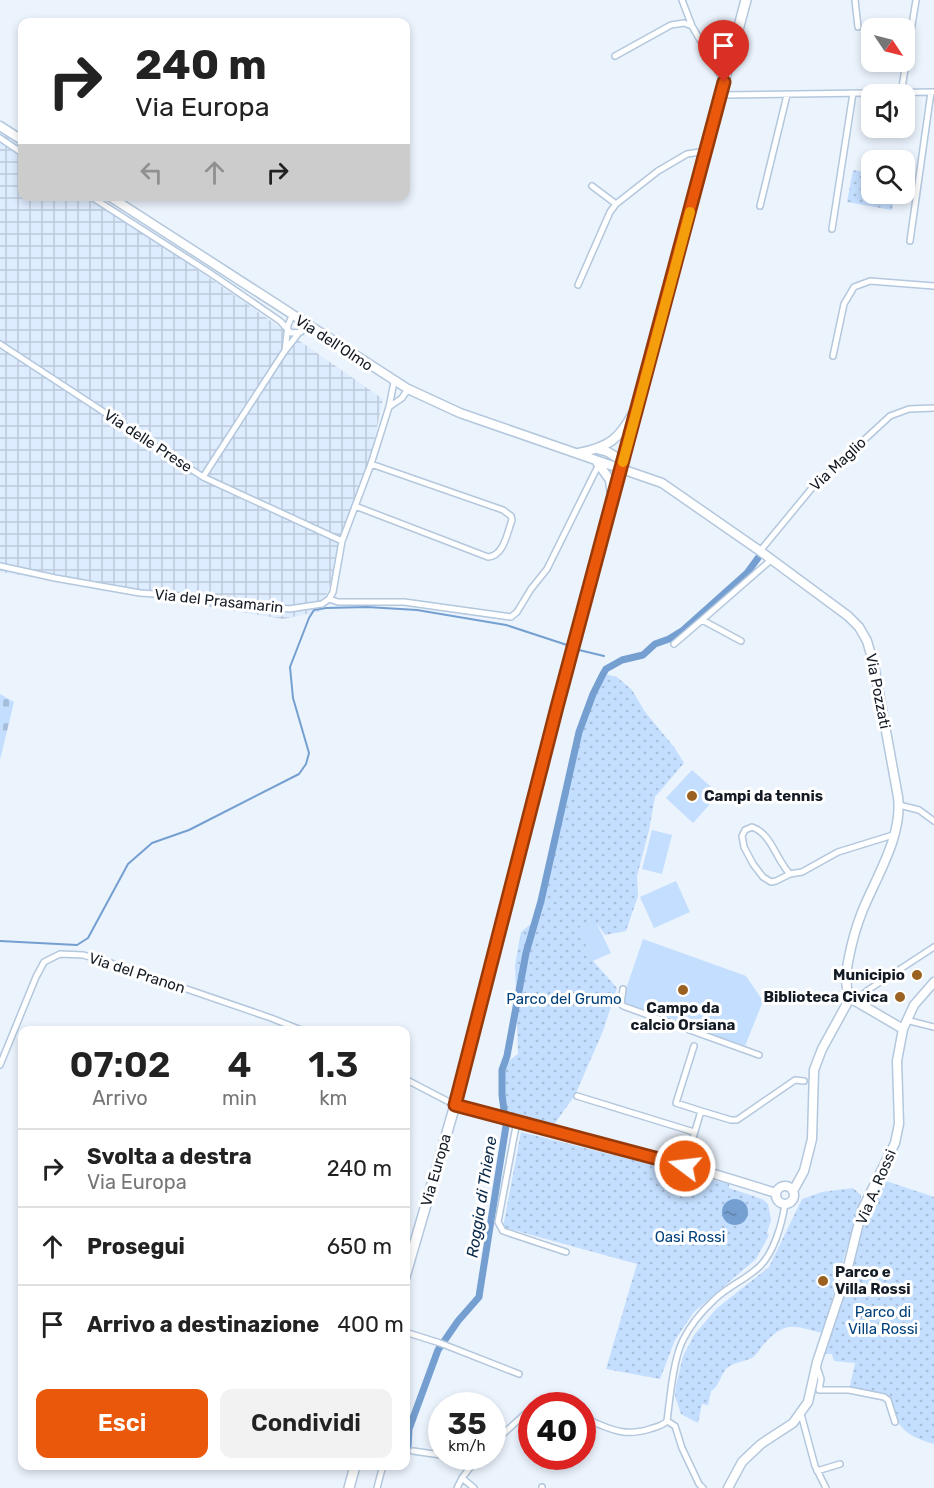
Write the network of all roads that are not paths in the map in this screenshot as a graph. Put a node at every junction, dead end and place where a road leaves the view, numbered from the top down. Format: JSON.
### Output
{"nodes":[{"id":1,"x":682,"y":0,"type":"edge"},
{"id":2,"x":746,"y":0,"type":"edge"},
{"id":3,"x":855,"y":0,"type":"edge"},
{"id":4,"x":916,"y":0,"type":"edge"},
{"id":5,"x":692,"y":26,"type":"junction"},
{"id":6,"x":858,"y":27,"type":"dead end"},
{"id":7,"x":615,"y":56,"type":"dead end"},
{"id":8,"x":724,"y":82,"type":"junction"},
{"id":9,"x":903,"y":84,"type":"edge"},
{"id":10,"x":932,"y":92,"type":"edge"},
{"id":11,"x":853,"y":93,"type":"junction"},
{"id":12,"x":861,"y":93,"type":"edge"},
{"id":13,"x":915,"y":93,"type":"edge"},
{"id":14,"x":787,"y":94,"type":"junction"},
{"id":15,"x":720,"y":95,"type":"junction"},
{"id":16,"x":0,"y":126,"type":"edge"},
{"id":17,"x":10,"y":133,"type":"junction"},
{"id":18,"x":0,"y":138,"type":"edge"},
{"id":19,"x":18,"y":138,"type":"edge"},
{"id":20,"x":10,"y":144,"type":"junction"},
{"id":21,"x":18,"y":150,"type":"edge"},
{"id":22,"x":706,"y":151,"type":"junction"},
{"id":23,"x":592,"y":186,"type":"dead end"},
{"id":24,"x":98,"y":201,"type":"edge"},
{"id":25,"x":117,"y":201,"type":"edge"},
{"id":26,"x":616,"y":204,"type":"junction"},
{"id":27,"x":760,"y":206,"type":"dead end"},
{"id":28,"x":832,"y":229,"type":"dead end"},
{"id":29,"x":910,"y":242,"type":"dead end"},
{"id":30,"x":578,"y":285,"type":"dead end"},
{"id":31,"x":934,"y":286,"type":"edge"},
{"id":32,"x":292,"y":316,"type":"junction"},
{"id":33,"x":303,"y":328,"type":"junction"},
{"id":34,"x":287,"y":329,"type":"junction"},
{"id":35,"x":0,"y":344,"type":"edge"},
{"id":36,"x":284,"y":352,"type":"junction"},
{"id":37,"x":833,"y":356,"type":"dead end"},
{"id":38,"x":394,"y":382,"type":"junction"},
{"id":39,"x":408,"y":389,"type":"junction"},
{"id":40,"x":639,"y":402,"type":"junction"},
{"id":41,"x":389,"y":406,"type":"junction"},
{"id":42,"x":934,"y":408,"type":"edge"},
{"id":43,"x":597,"y":449,"type":"junction"},
{"id":44,"x":578,"y":453,"type":"junction"},
{"id":45,"x":595,"y":461,"type":"junction"},
{"id":46,"x":371,"y":464,"type":"junction"},
{"id":47,"x":622,"y":466,"type":"junction"},
{"id":48,"x":203,"y":477,"type":"junction"},
{"id":49,"x":613,"y":501,"type":"junction"},
{"id":50,"x":355,"y":506,"type":"junction"},
{"id":51,"x":342,"y":541,"type":"junction"},
{"id":52,"x":760,"y":550,"type":"junction"},
{"id":53,"x":772,"y":560,"type":"junction"},
{"id":54,"x":0,"y":566,"type":"edge"},
{"id":55,"x":329,"y":599,"type":"junction"},
{"id":56,"x":702,"y":620,"type":"junction"},
{"id":57,"x":741,"y":641,"type":"dead end"},
{"id":58,"x":674,"y":644,"type":"dead end"},
{"id":59,"x":898,"y":804,"type":"junction"},
{"id":60,"x":934,"y":821,"type":"edge"},
{"id":61,"x":894,"y":835,"type":"junction"},
{"id":62,"x":790,"y":874,"type":"junction"},
{"id":63,"x":934,"y":947,"type":"edge"},
{"id":64,"x":934,"y":982,"type":"edge"},
{"id":65,"x":623,"y":989,"type":"dead end"},
{"id":66,"x":852,"y":1000,"type":"junction"},
{"id":67,"x":904,"y":1024,"type":"junction"},
{"id":68,"x":291,"y":1026,"type":"edge"},
{"id":69,"x":934,"y":1027,"type":"edge"},
{"id":70,"x":694,"y":1046,"type":"dead end"},
{"id":71,"x":759,"y":1055,"type":"dead end"},
{"id":72,"x":0,"y":1065,"type":"edge"},
{"id":73,"x":804,"y":1081,"type":"dead end"},
{"id":74,"x":410,"y":1082,"type":"edge"},
{"id":75,"x":577,"y":1096,"type":"dead end"},
{"id":76,"x":455,"y":1105,"type":"junction"},
{"id":77,"x":701,"y":1111,"type":"junction"},
{"id":78,"x":514,"y":1120,"type":"junction"},
{"id":79,"x":694,"y":1132,"type":"junction"},
{"id":80,"x":685,"y":1166,"type":"junction"},
{"id":81,"x":805,"y":1168,"type":"junction"},
{"id":82,"x":785,"y":1186,"type":"junction"},
{"id":83,"x":793,"y":1191,"type":"junction"},
{"id":84,"x":776,"y":1193,"type":"junction"},
{"id":85,"x":785,"y":1204,"type":"junction"},
{"id":86,"x":566,"y":1252,"type":"dead end"},
{"id":87,"x":410,"y":1261,"type":"edge"},
{"id":88,"x":410,"y":1334,"type":"edge"},
{"id":89,"x":816,"y":1366,"type":"junction"},
{"id":90,"x":519,"y":1374,"type":"dead end"},
{"id":91,"x":801,"y":1413,"type":"junction"},
{"id":92,"x":518,"y":1420,"type":"edge"},
{"id":93,"x":666,"y":1421,"type":"junction"},
{"id":94,"x":896,"y":1422,"type":"dead end"},
{"id":95,"x":596,"y":1423,"type":"edge"},
{"id":96,"x":506,"y":1431,"type":"edge"},
{"id":97,"x":413,"y":1451,"type":"dead end"},
{"id":98,"x":428,"y":1453,"type":"edge"},
{"id":99,"x":840,"y":1464,"type":"dead end"},
{"id":100,"x":354,"y":1470,"type":"edge"},
{"id":101,"x":382,"y":1470,"type":"edge"},
{"id":102,"x":468,"y":1470,"type":"edge"},
{"id":103,"x":817,"y":1471,"type":"junction"},
{"id":104,"x":462,"y":1479,"type":"junction"},
{"id":105,"x":349,"y":1488,"type":"edge"},
{"id":106,"x":377,"y":1488,"type":"edge"},
{"id":107,"x":458,"y":1488,"type":"edge"},
{"id":108,"x":474,"y":1488,"type":"edge"},
{"id":109,"x":703,"y":1488,"type":"edge"},
{"id":110,"x":728,"y":1488,"type":"edge"},
{"id":111,"x":826,"y":1488,"type":"edge"}],
"edges":[{"from":1,"to":5,"type":"street"},
{"from":2,"to":8,"type":"main road","name":"Via Europa"},
{"from":3,"to":6,"type":"street"},
{"from":4,"to":9,"type":"street"},
{"from":5,"to":7,"type":"street"},
{"from":5,"to":8,"type":"street"},
{"from":8,"to":15,"type":"main road","name":"Via Europa"},
{"from":10,"to":13,"type":"street"},
{"from":10,"to":29,"type":"street"},
{"from":11,"to":12,"type":"street"},
{"from":11,"to":14,"type":"street"},
{"from":11,"to":28,"type":"street"},
{"from":14,"to":15,"type":"street"},
{"from":14,"to":27,"type":"street"},
{"from":15,"to":22,"type":"main road","name":"Via Europa"},
{"from":16,"to":17,"type":"street"},
{"from":17,"to":19,"type":"street"},
{"from":17,"to":20,"type":"street"},
{"from":18,"to":20,"type":"street"},
{"from":20,"to":21,"type":"street"},
{"from":22,"to":26,"type":"street"},
{"from":22,"to":40,"type":"main road","name":"Via Europa"},
{"from":23,"to":26,"type":"street"},
{"from":24,"to":34,"type":"street","name":"Via dell'Olmo"},
{"from":25,"to":32,"type":"street","name":"Via dell'Olmo"},
{"from":26,"to":30,"type":"street"},
{"from":31,"to":37,"type":"street"},
{"from":32,"to":33,"type":"street","name":"Via dell'Olmo"},
{"from":32,"to":34,"type":"street"},
{"from":33,"to":34,"type":"street"},
{"from":33,"to":36,"type":"street","name":"Via delle Prese"},
{"from":33,"to":38,"type":"street","name":"Via dell'Olmo"},
{"from":34,"to":36,"type":"street"},
{"from":35,"to":48,"type":"street","name":"Via delle Prese"},
{"from":36,"to":48,"type":"street","name":"Via delle Prese"},
{"from":38,"to":39,"type":"street","name":"Via dell'Olmo"},
{"from":38,"to":41,"type":"street"},
{"from":39,"to":41,"type":"street"},
{"from":39,"to":44,"type":"street","name":"Via dell'Olmo"},
{"from":40,"to":43,"type":"street"},
{"from":40,"to":47,"type":"main road","name":"Via Europa"},
{"from":41,"to":46,"type":"street"},
{"from":42,"to":52,"type":"street","name":"Via Maglio"},
{"from":43,"to":44,"type":"street"},
{"from":43,"to":47,"type":"street"},
{"from":44,"to":45,"type":"street","name":"Via dell'Olmo"},
{"from":45,"to":47,"type":"street","name":"Via dell'Olmo"},
{"from":45,"to":49,"type":"street"},
{"from":45,"to":55,"type":"street","name":"Via del Prasamarin"},
{"from":46,"to":50,"type":"street"},
{"from":46,"to":50,"type":"street"},
{"from":47,"to":49,"type":"main road","name":"Via Europa"},
{"from":47,"to":52,"type":"street","name":"Via Pozzati"},
{"from":48,"to":51,"type":"street"},
{"from":49,"to":76,"type":"main road","name":"Via Europa"},
{"from":50,"to":51,"type":"street"},
{"from":51,"to":55,"type":"street"},
{"from":52,"to":53,"type":"street","name":"Via Pozzati"},
{"from":53,"to":56,"type":"street"},
{"from":53,"to":59,"type":"street","name":"Via Pozzati"},
{"from":54,"to":55,"type":"street","name":"Via del Prasamarin"},
{"from":56,"to":57,"type":"street"},
{"from":56,"to":58,"type":"street"},
{"from":59,"to":60,"type":"street"},
{"from":59,"to":61,"type":"street","name":"Via Pozzati"},
{"from":61,"to":62,"type":"street"},
{"from":61,"to":66,"type":"street","name":"Via Pozzati"},
{"from":62,"to":62,"type":"street"},
{"from":63,"to":66,"type":"street"},
{"from":64,"to":67,"type":"street"},
{"from":65,"to":71,"type":"street"},
{"from":66,"to":67,"type":"street"},
{"from":66,"to":81,"type":"street"},
{"from":67,"to":69,"type":"street"},
{"from":67,"to":89,"type":"street","name":"Via A. Rossi"},
{"from":68,"to":72,"type":"street","name":"Via del Pranon"},
{"from":70,"to":77,"type":"street"},
{"from":73,"to":77,"type":"street"},
{"from":74,"to":76,"type":"street"},
{"from":75,"to":79,"type":"street"},
{"from":76,"to":78,"type":"street"},
{"from":76,"to":87,"type":"main road","name":"Via Europa"},
{"from":77,"to":79,"type":"street"},
{"from":78,"to":80,"type":"street"},
{"from":78,"to":86,"type":"street"},
{"from":79,"to":80,"type":"street"},
{"from":80,"to":84,"type":"street"},
{"from":81,"to":82,"type":"street"},
{"from":81,"to":83,"type":"street"},
{"from":82,"to":83,"type":"street"},
{"from":82,"to":84,"type":"street"},
{"from":83,"to":85,"type":"street"},
{"from":84,"to":85,"type":"street"},
{"from":85,"to":93,"type":"street"},
{"from":88,"to":90,"type":"street"},
{"from":89,"to":91,"type":"street","name":"Via A. Rossi"},
{"from":89,"to":94,"type":"street"},
{"from":91,"to":103,"type":"street"},
{"from":91,"to":110,"type":"street"},
{"from":92,"to":96,"type":"street"},
{"from":93,"to":95,"type":"street"},
{"from":93,"to":109,"type":"street"},
{"from":97,"to":98,"type":"street"},
{"from":99,"to":103,"type":"street"},
{"from":100,"to":105,"type":"main road"},
{"from":101,"to":106,"type":"street"},
{"from":102,"to":104,"type":"street"},
{"from":103,"to":111,"type":"street"},
{"from":104,"to":107,"type":"street"},
{"from":104,"to":108,"type":"street"}]}
